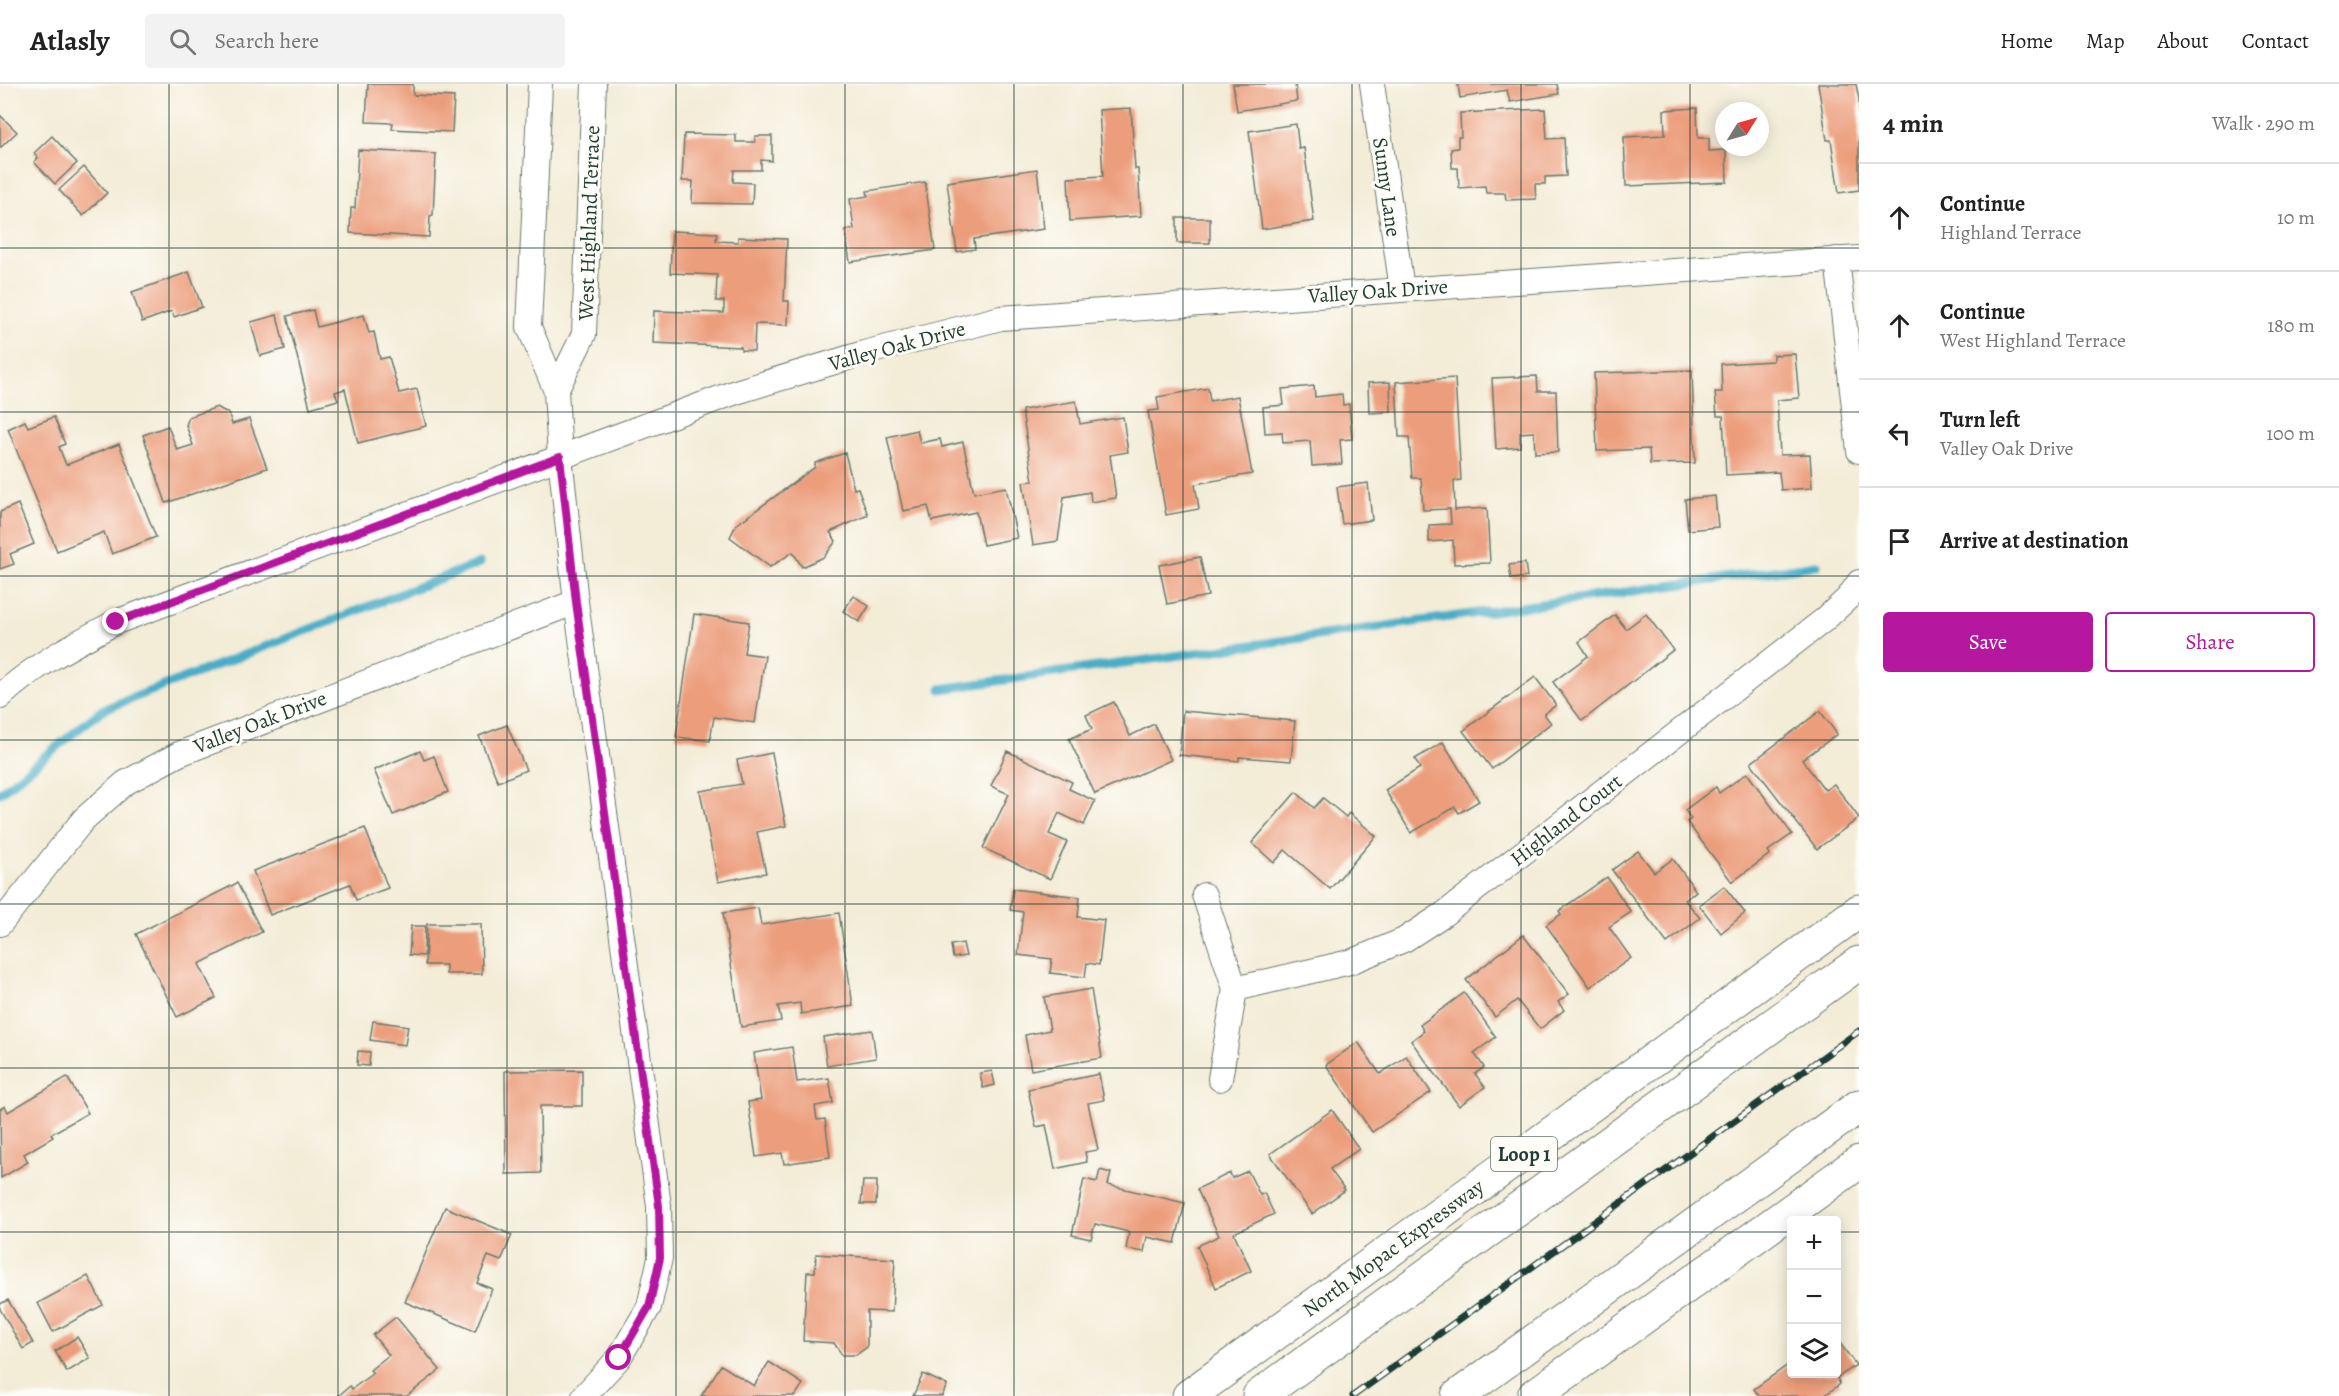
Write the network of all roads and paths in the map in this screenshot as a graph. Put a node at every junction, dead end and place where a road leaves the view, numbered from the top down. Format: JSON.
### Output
{"nodes":[{"id":1,"x":540,"y":84,"type":"edge"},
{"id":2,"x":594,"y":84,"type":"edge"},
{"id":3,"x":1372,"y":84,"type":"edge"},
{"id":4,"x":1848,"y":259,"type":"edge"},
{"id":5,"x":1402,"y":289,"type":"junction"},
{"id":6,"x":556,"y":391,"type":"junction"},
{"id":7,"x":1859,"y":451,"type":"edge"},
{"id":8,"x":560,"y":457,"type":"junction"},
{"id":9,"x":1859,"y":582,"type":"edge"},
{"id":10,"x":576,"y":602,"type":"junction"},
{"id":11,"x":0,"y":697,"type":"edge"},
{"id":12,"x":1204,"y":895,"type":"dead end"},
{"id":13,"x":1859,"y":911,"type":"edge"},
{"id":14,"x":0,"y":924,"type":"edge"},
{"id":15,"x":1859,"y":963,"type":"edge"},
{"id":16,"x":1235,"y":988,"type":"junction"},
{"id":17,"x":1220,"y":1079,"type":"dead end"},
{"id":18,"x":1859,"y":1106,"type":"edge"},
{"id":19,"x":1859,"y":1162,"type":"edge"},
{"id":20,"x":584,"y":1396,"type":"edge"},
{"id":21,"x":1189,"y":1396,"type":"edge"},
{"id":22,"x":1259,"y":1396,"type":"edge"},
{"id":23,"x":1458,"y":1396,"type":"edge"},
{"id":24,"x":1534,"y":1396,"type":"edge"}],
"edges":[{"from":1,"to":6,"type":"street","name":"West Highland Terrace"},
{"from":2,"to":6,"type":"street","name":"West Highland Terrace"},
{"from":3,"to":5,"type":"street","name":"Sunny Lane"},
{"from":4,"to":5,"type":"street","name":"Valley Oak Drive"},
{"from":4,"to":7,"type":"street"},
{"from":5,"to":8,"type":"street","name":"Valley Oak Drive"},
{"from":6,"to":8,"type":"street","name":"West Highland Terrace"},
{"from":8,"to":10,"type":"street","name":"West Highland Terrace"},
{"from":8,"to":11,"type":"street","name":"Valley Oak Drive"},
{"from":9,"to":16,"type":"street","name":"Highland Court"},
{"from":10,"to":14,"type":"street","name":"Valley Oak Drive"},
{"from":10,"to":20,"type":"street","name":"West Highland Terrace"},
{"from":12,"to":16,"type":"street"},
{"from":13,"to":21,"type":"highway","name":"North Mopac Expressway","number":"Loop 1"},
{"from":15,"to":22,"type":"highway"},
{"from":16,"to":17,"type":"street"},
{"from":18,"to":23,"type":"highway"},
{"from":19,"to":24,"type":"highway"}]}
